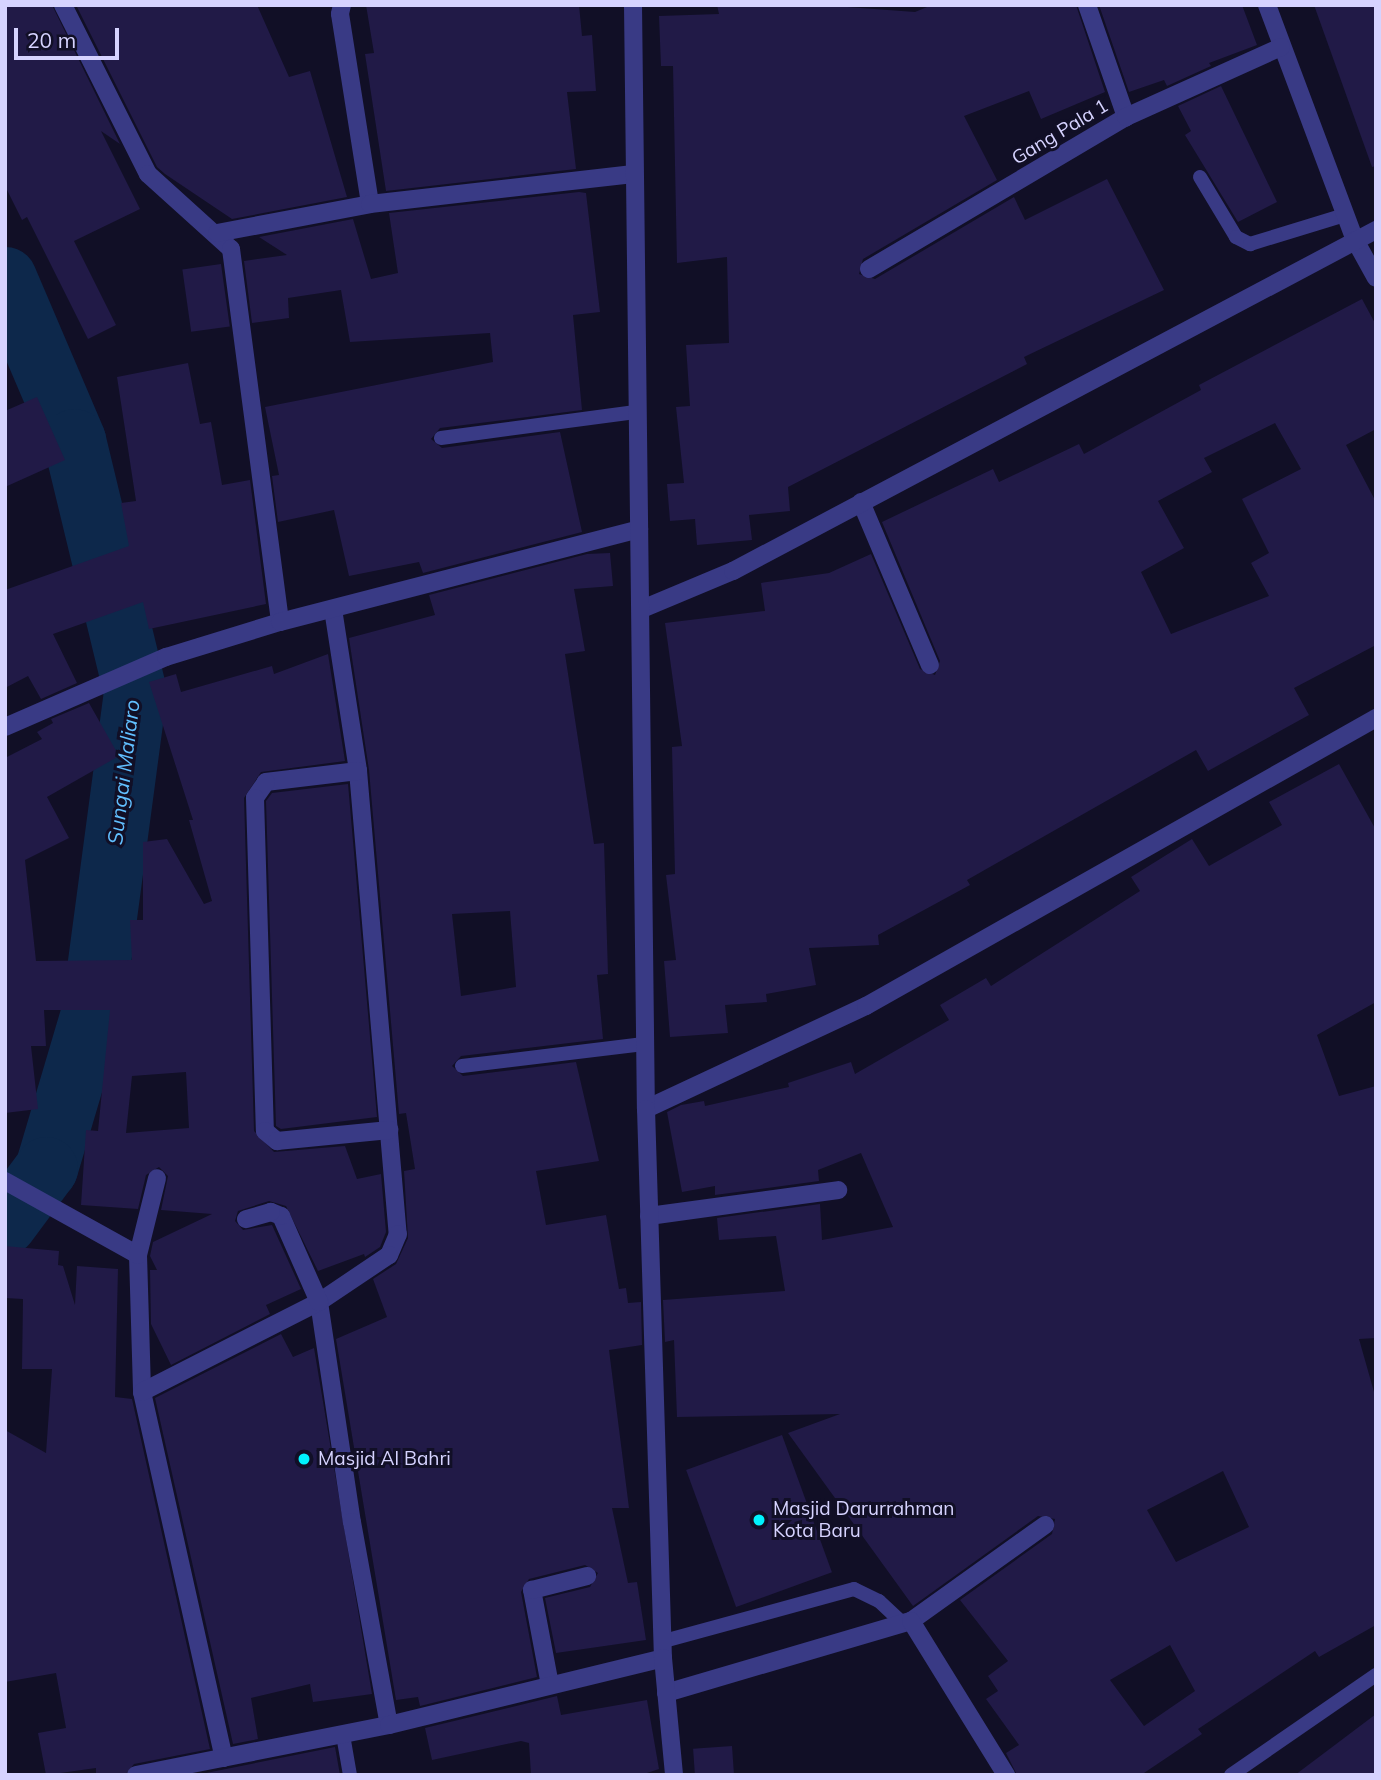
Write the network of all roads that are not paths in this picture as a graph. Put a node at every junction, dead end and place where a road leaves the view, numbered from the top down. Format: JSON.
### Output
{"nodes":[{"id":1,"x":63,"y":5,"type":"edge"},
{"id":2,"x":342,"y":5,"type":"edge"},
{"id":3,"x":633,"y":5,"type":"edge"},
{"id":4,"x":1087,"y":5,"type":"edge"},
{"id":5,"x":1267,"y":5,"type":"edge"},
{"id":6,"x":1280,"y":47,"type":"junction"},
{"id":7,"x":1126,"y":117,"type":"junction"},
{"id":8,"x":633,"y":174,"type":"junction"},
{"id":9,"x":1200,"y":177,"type":"dead end"},
{"id":10,"x":370,"y":204,"type":"junction"},
{"id":11,"x":1345,"y":215,"type":"junction"},
{"id":12,"x":1376,"y":230,"type":"edge"},
{"id":13,"x":217,"y":233,"type":"junction"},
{"id":14,"x":1355,"y":240,"type":"junction"},
{"id":15,"x":869,"y":269,"type":"dead end"},
{"id":16,"x":1376,"y":278,"type":"edge"},
{"id":17,"x":638,"y":412,"type":"junction"},
{"id":18,"x":441,"y":438,"type":"dead end"},
{"id":19,"x":861,"y":502,"type":"junction"},
{"id":20,"x":639,"y":529,"type":"junction"},
{"id":21,"x":333,"y":609,"type":"junction"},
{"id":22,"x":642,"y":609,"type":"junction"},
{"id":23,"x":280,"y":622,"type":"junction"},
{"id":24,"x":930,"y":665,"type":"dead end"},
{"id":25,"x":1376,"y":718,"type":"edge"},
{"id":26,"x":5,"y":727,"type":"edge"},
{"id":27,"x":358,"y":771,"type":"junction"},
{"id":28,"x":644,"y":1044,"type":"junction"},
{"id":29,"x":462,"y":1066,"type":"dead end"},
{"id":30,"x":646,"y":1109,"type":"junction"},
{"id":31,"x":388,"y":1130,"type":"junction"},
{"id":32,"x":157,"y":1178,"type":"dead end"},
{"id":33,"x":5,"y":1181,"type":"edge"},
{"id":34,"x":838,"y":1190,"type":"dead end"},
{"id":35,"x":649,"y":1216,"type":"junction"},
{"id":36,"x":246,"y":1219,"type":"dead end"},
{"id":37,"x":138,"y":1255,"type":"junction"},
{"id":38,"x":319,"y":1302,"type":"junction"},
{"id":39,"x":142,"y":1392,"type":"junction"},
{"id":40,"x":1045,"y":1524,"type":"dead end"},
{"id":41,"x":587,"y":1576,"type":"dead end"},
{"id":42,"x":907,"y":1622,"type":"junction"},
{"id":43,"x":663,"y":1649,"type":"junction"},
{"id":44,"x":1376,"y":1675,"type":"edge"},
{"id":45,"x":550,"y":1685,"type":"junction"},
{"id":46,"x":666,"y":1693,"type":"junction"},
{"id":47,"x":389,"y":1726,"type":"junction"},
{"id":48,"x":343,"y":1735,"type":"junction"},
{"id":49,"x":224,"y":1758,"type":"junction"},
{"id":50,"x":136,"y":1775,"type":"edge"},
{"id":51,"x":350,"y":1775,"type":"edge"},
{"id":52,"x":674,"y":1775,"type":"edge"},
{"id":53,"x":1006,"y":1775,"type":"edge"},
{"id":54,"x":1231,"y":1775,"type":"edge"}],
"edges":[{"from":1,"to":13,"type":"street"},
{"from":2,"to":10,"type":"street"},
{"from":3,"to":8,"type":"street"},
{"from":4,"to":7,"type":"street"},
{"from":5,"to":6,"type":"street"},
{"from":6,"to":7,"type":"street","name":"Gang Pala 1"},
{"from":6,"to":11,"type":"street"},
{"from":7,"to":15,"type":"street","name":"Gang Pala 1"},
{"from":8,"to":10,"type":"street"},
{"from":8,"to":17,"type":"street"},
{"from":9,"to":11,"type":"lane"},
{"from":10,"to":13,"type":"street"},
{"from":11,"to":14,"type":"street"},
{"from":12,"to":14,"type":"street"},
{"from":13,"to":23,"type":"street"},
{"from":14,"to":16,"type":"street"},
{"from":14,"to":19,"type":"street"},
{"from":17,"to":18,"type":"lane"},
{"from":17,"to":20,"type":"street"},
{"from":19,"to":22,"type":"street"},
{"from":19,"to":24,"type":"street"},
{"from":20,"to":21,"type":"street"},
{"from":20,"to":22,"type":"street"},
{"from":21,"to":23,"type":"street"},
{"from":21,"to":27,"type":"street"},
{"from":22,"to":28,"type":"street"},
{"from":23,"to":26,"type":"street"},
{"from":25,"to":30,"type":"street"},
{"from":27,"to":31,"type":"street"},
{"from":27,"to":31,"type":"street"},
{"from":28,"to":29,"type":"lane"},
{"from":28,"to":30,"type":"street"},
{"from":30,"to":35,"type":"street"},
{"from":31,"to":38,"type":"street"},
{"from":32,"to":37,"type":"street"},
{"from":33,"to":37,"type":"street"},
{"from":34,"to":35,"type":"street"},
{"from":35,"to":43,"type":"street"},
{"from":36,"to":38,"type":"street"},
{"from":37,"to":39,"type":"street"},
{"from":38,"to":39,"type":"street"},
{"from":38,"to":47,"type":"street"},
{"from":39,"to":49,"type":"street"},
{"from":40,"to":42,"type":"street"},
{"from":41,"to":45,"type":"street"},
{"from":42,"to":43,"type":"lane"},
{"from":42,"to":46,"type":"street"},
{"from":42,"to":53,"type":"street"},
{"from":43,"to":45,"type":"street"},
{"from":43,"to":46,"type":"street"},
{"from":44,"to":54,"type":"lane"},
{"from":45,"to":47,"type":"street"},
{"from":46,"to":52,"type":"street"},
{"from":47,"to":48,"type":"street"},
{"from":48,"to":49,"type":"street"},
{"from":48,"to":51,"type":"lane"},
{"from":49,"to":50,"type":"street"}]}
